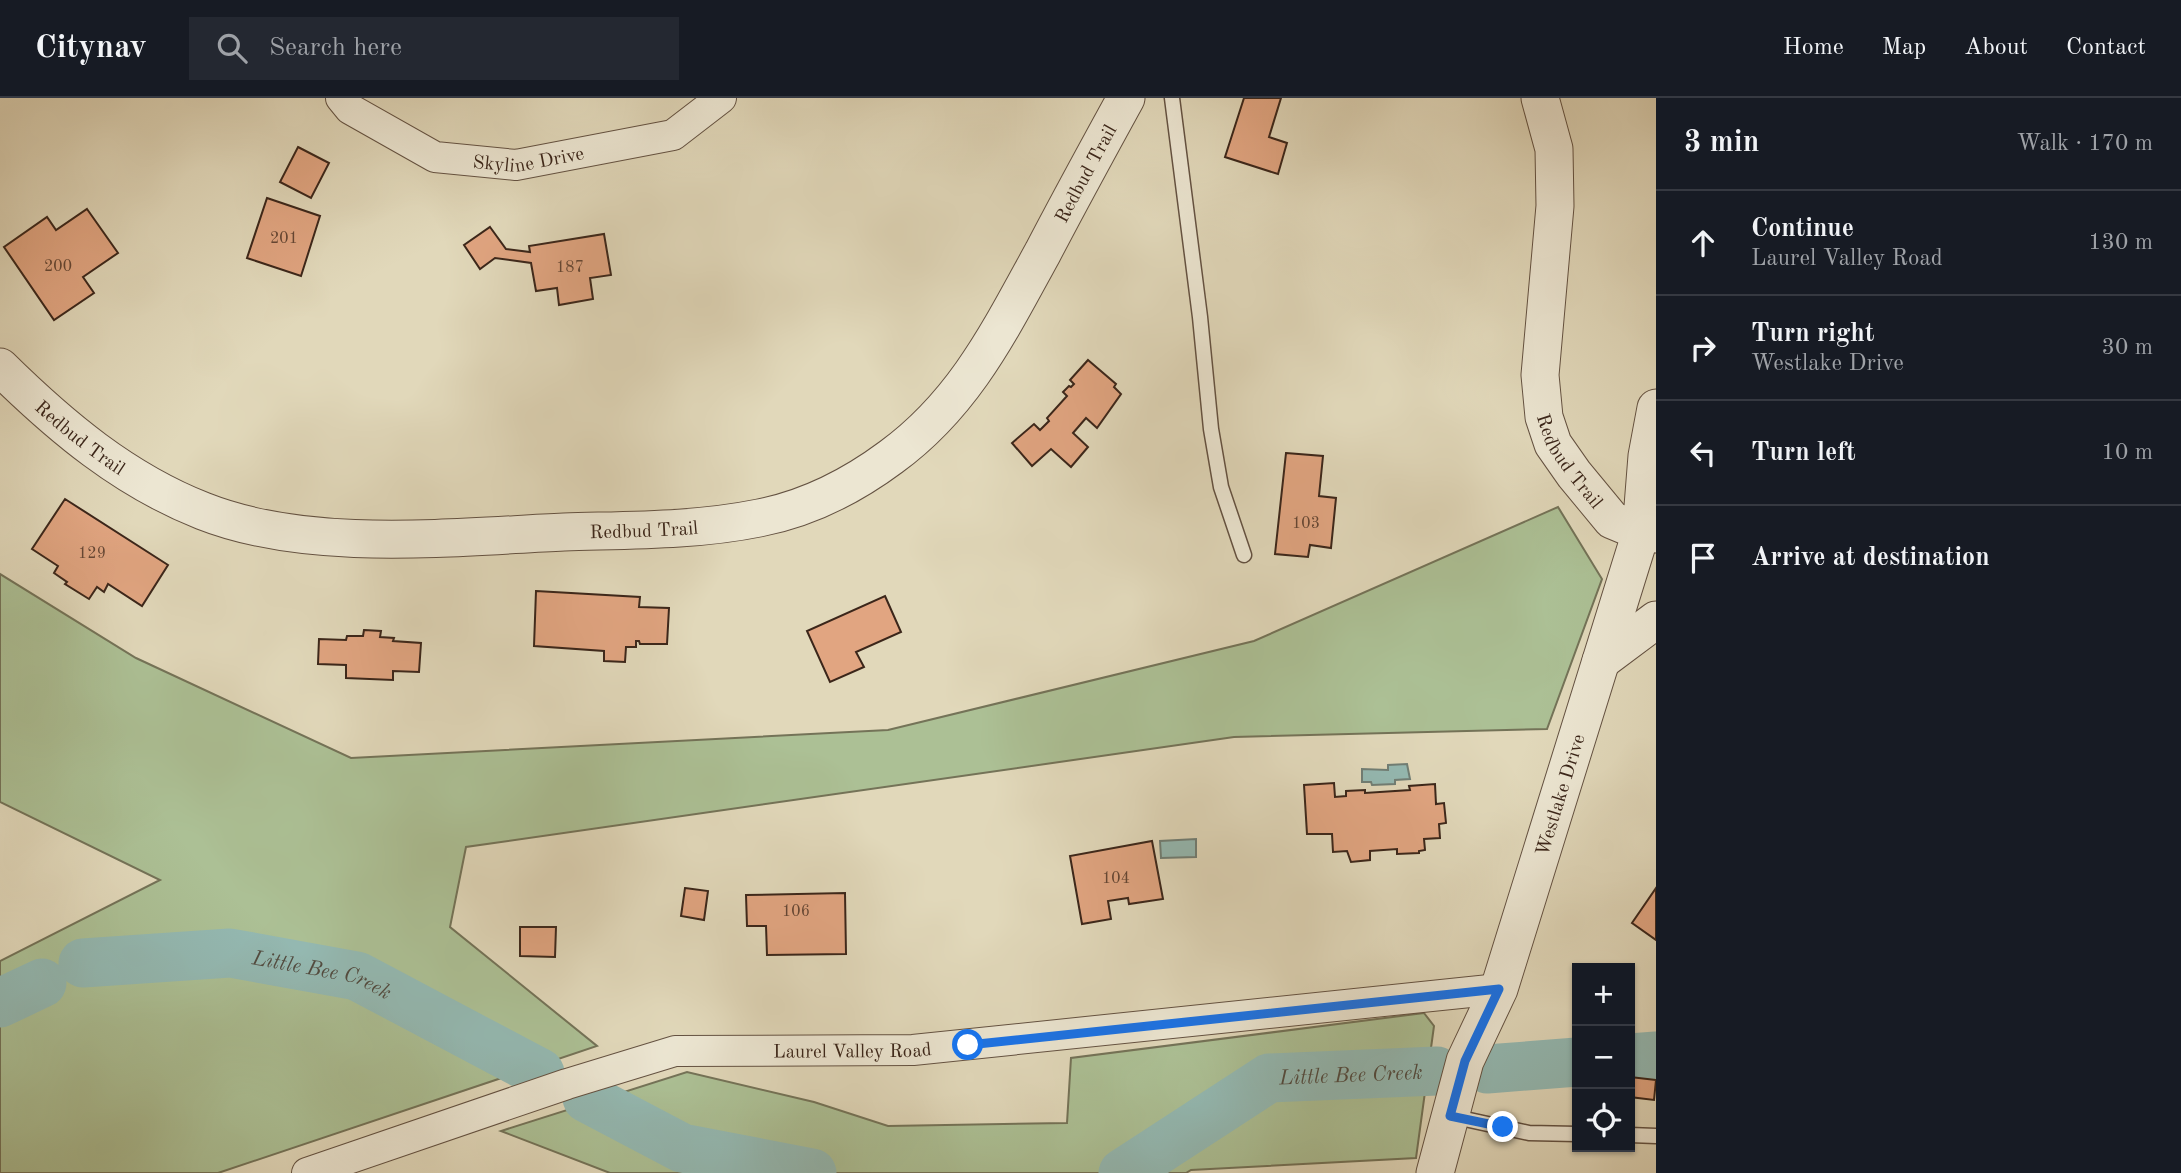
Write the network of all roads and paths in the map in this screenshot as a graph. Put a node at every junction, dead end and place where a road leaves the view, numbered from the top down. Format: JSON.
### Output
{"nodes":[{"id":1,"x":341,"y":98,"type":"edge"},
{"id":2,"x":721,"y":98,"type":"edge"},
{"id":3,"x":1126,"y":98,"type":"edge"},
{"id":4,"x":1172,"y":98,"type":"edge"},
{"id":5,"x":1540,"y":98,"type":"edge"},
{"id":6,"x":0,"y":367,"type":"edge"},
{"id":7,"x":1656,"y":408,"type":"edge"},
{"id":8,"x":1652,"y":462,"type":"edge"},
{"id":9,"x":1649,"y":533,"type":"edge"},
{"id":10,"x":1244,"y":555,"type":"dead end"},
{"id":11,"x":1656,"y":620,"type":"edge"},
{"id":12,"x":1601,"y":661,"type":"junction"},
{"id":13,"x":1499,"y":989,"type":"junction"},
{"id":14,"x":1450,"y":1116,"type":"junction"},
{"id":15,"x":1572,"y":1134,"type":"edge"},
{"id":16,"x":307,"y":1173,"type":"edge"},
{"id":17,"x":1435,"y":1173,"type":"edge"}],
"edges":[{"from":1,"to":2,"type":"street","name":"Skyline Drive"},
{"from":3,"to":6,"type":"street","name":"Redbud Trail"},
{"from":4,"to":10,"type":"lane"},
{"from":5,"to":9,"type":"street","name":"Redbud Trail"},
{"from":7,"to":8,"type":"street","name":"Westlake Drive"},
{"from":8,"to":9,"type":"street","name":"Westlake Drive"},
{"from":9,"to":12,"type":"street","name":"Westlake Drive"},
{"from":11,"to":12,"type":"street"},
{"from":12,"to":13,"type":"street","name":"Westlake Drive"},
{"from":13,"to":14,"type":"street","name":"Westlake Drive"},
{"from":13,"to":16,"type":"street","name":"Laurel Valley Road"},
{"from":14,"to":15,"type":"lane"},
{"from":14,"to":17,"type":"street","name":"Westlake Drive"}]}
